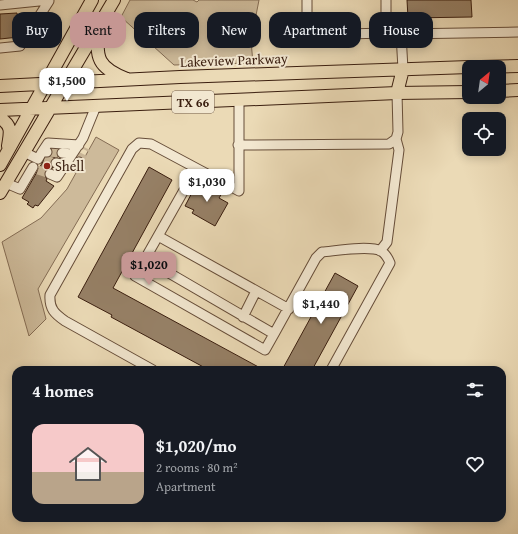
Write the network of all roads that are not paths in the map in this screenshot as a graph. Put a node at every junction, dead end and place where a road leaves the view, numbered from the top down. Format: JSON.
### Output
{"nodes":[{"id":1,"x":49,"y":0,"type":"edge"},
{"id":2,"x":92,"y":0,"type":"edge"},
{"id":3,"x":114,"y":0,"type":"edge"},
{"id":4,"x":307,"y":0,"type":"edge"},
{"id":5,"x":386,"y":0,"type":"edge"},
{"id":6,"x":19,"y":2,"type":"edge"},
{"id":7,"x":0,"y":5,"type":"edge"},
{"id":8,"x":107,"y":12,"type":"edge"},
{"id":9,"x":386,"y":12,"type":"edge"},
{"id":10,"x":518,"y":32,"type":"edge"},
{"id":11,"x":369,"y":33,"type":"edge"},
{"id":12,"x":433,"y":33,"type":"edge"},
{"id":13,"x":0,"y":48,"type":"edge"},
{"id":14,"x":86,"y":48,"type":"edge"},
{"id":15,"x":98,"y":48,"type":"edge"},
{"id":16,"x":402,"y":48,"type":"edge"},
{"id":17,"x":506,"y":66,"type":"edge"},
{"id":18,"x":518,"y":66,"type":"edge"},
{"id":19,"x":462,"y":67,"type":"edge"},
{"id":20,"x":403,"y":70,"type":"junction"},
{"id":21,"x":130,"y":80,"type":"junction"},
{"id":22,"x":45,"y":84,"type":"junction"},
{"id":23,"x":64,"y":84,"type":"junction"},
{"id":24,"x":0,"y":86,"type":"edge"},
{"id":25,"x":518,"y":90,"type":"edge"},
{"id":26,"x":506,"y":91,"type":"edge"},
{"id":27,"x":462,"y":92,"type":"edge"},
{"id":28,"x":397,"y":93,"type":"junction"},
{"id":29,"x":239,"y":100,"type":"junction"},
{"id":30,"x":96,"y":106,"type":"junction"},
{"id":31,"x":31,"y":108,"type":"junction"},
{"id":32,"x":50,"y":108,"type":"junction"},
{"id":33,"x":0,"y":110,"type":"edge"},
{"id":34,"x":0,"y":118,"type":"edge"},
{"id":35,"x":396,"y":139,"type":"junction"},
{"id":36,"x":82,"y":144,"type":"junction"},
{"id":37,"x":238,"y":145,"type":"junction"},
{"id":38,"x":8,"y":150,"type":"junction"},
{"id":39,"x":24,"y":152,"type":"junction"},
{"id":40,"x":62,"y":153,"type":"tunnel mouth"},
{"id":41,"x":72,"y":154,"type":"junction"},
{"id":42,"x":40,"y":160,"type":"junction"},
{"id":43,"x":79,"y":162,"type":"dead end"},
{"id":44,"x":61,"y":164,"type":"junction"},
{"id":45,"x":0,"y":165,"type":"edge"},
{"id":46,"x":196,"y":168,"type":"junction"},
{"id":47,"x":50,"y":174,"type":"dead end"},
{"id":48,"x":3,"y":188,"type":"edge"},
{"id":49,"x":158,"y":236,"type":"junction"},
{"id":50,"x":380,"y":251,"type":"junction"},
{"id":51,"x":144,"y":259,"type":"junction"},
{"id":52,"x":256,"y":291,"type":"junction"},
{"id":53,"x":289,"y":309,"type":"junction"},
{"id":54,"x":243,"y":317,"type":"junction"},
{"id":55,"x":274,"y":334,"type":"junction"},
{"id":56,"x":146,"y":366,"type":"edge"},
{"id":57,"x":333,"y":366,"type":"edge"}],
"edges":[{"from":1,"to":6,"type":"lane"},
{"from":1,"to":13,"type":"lane"},
{"from":2,"to":22,"type":"main road"},
{"from":3,"to":8,"type":"main road"},
{"from":4,"to":11,"type":"lane"},
{"from":5,"to":9,"type":"lane"},
{"from":6,"to":7,"type":"lane"},
{"from":10,"to":12,"type":"lane"},
{"from":14,"to":23,"type":"main road"},
{"from":15,"to":21,"type":"main road"},
{"from":16,"to":20,"type":"lane"},
{"from":17,"to":18,"type":"main road"},
{"from":19,"to":20,"type":"main road","name":"Lakeview Parkway","number":"TX 66"},
{"from":20,"to":21,"type":"main road","name":"Lakeview Parkway","number":"TX 66"},
{"from":20,"to":28,"type":"main road"},
{"from":21,"to":23,"type":"main road","name":"Lakeview Parkway","number":"TX 66"},
{"from":22,"to":23,"type":"main road","name":"Lakeview Parkway","number":"TX 66"},
{"from":22,"to":24,"type":"main road","name":"Lakeview Parkway","number":"TX 66"},
{"from":22,"to":31,"type":"main road"},
{"from":23,"to":32,"type":"main road"},
{"from":25,"to":26,"type":"main road"},
{"from":27,"to":28,"type":"main road","number":"TX 66"},
{"from":28,"to":29,"type":"main road","number":"TX 66"},
{"from":28,"to":35,"type":"lane"},
{"from":29,"to":30,"type":"main road","number":"TX 66"},
{"from":29,"to":37,"type":"lane"},
{"from":30,"to":32,"type":"main road","number":"TX 66"},
{"from":30,"to":36,"type":"lane"},
{"from":31,"to":32,"type":"main road","number":"TX 66"},
{"from":31,"to":33,"type":"main road","number":"TX 66"},
{"from":31,"to":38,"type":"main road"},
{"from":32,"to":39,"type":"main road"},
{"from":34,"to":38,"type":"main road"},
{"from":35,"to":37,"type":"lane"},
{"from":35,"to":50,"type":"lane"},
{"from":36,"to":41,"type":"lane"},
{"from":36,"to":42,"type":"lane"},
{"from":37,"to":46,"type":"lane"},
{"from":38,"to":45,"type":"main road"},
{"from":39,"to":42,"type":"lane"},
{"from":39,"to":48,"type":"main road"},
{"from":40,"to":41,"type":"lane"},
{"from":41,"to":44,"type":"lane"},
{"from":42,"to":48,"type":"lane"},
{"from":43,"to":44,"type":"lane"},
{"from":44,"to":47,"type":"lane"},
{"from":46,"to":49,"type":"lane"},
{"from":46,"to":56,"type":"lane"},
{"from":49,"to":51,"type":"lane"},
{"from":49,"to":52,"type":"lane"},
{"from":50,"to":53,"type":"lane"},
{"from":50,"to":57,"type":"lane"},
{"from":51,"to":54,"type":"lane"},
{"from":51,"to":55,"type":"lane"},
{"from":52,"to":53,"type":"lane"},
{"from":52,"to":54,"type":"lane"},
{"from":53,"to":55,"type":"lane"},
{"from":54,"to":55,"type":"lane"}]}
